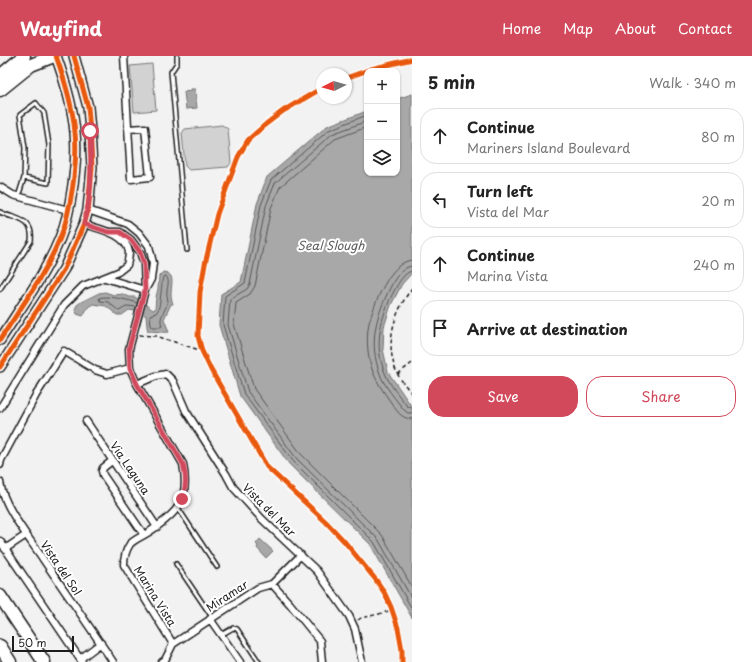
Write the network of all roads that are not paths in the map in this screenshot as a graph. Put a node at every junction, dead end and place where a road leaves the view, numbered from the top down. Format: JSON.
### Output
{"nodes":[{"id":1,"x":24,"y":56,"type":"edge"},
{"id":2,"x":55,"y":56,"type":"edge"},
{"id":3,"x":74,"y":56,"type":"edge"},
{"id":4,"x":124,"y":56,"type":"edge"},
{"id":5,"x":177,"y":56,"type":"edge"},
{"id":6,"x":0,"y":76,"type":"edge"},
{"id":7,"x":0,"y":90,"type":"edge"},
{"id":8,"x":128,"y":129,"type":"junction"},
{"id":9,"x":24,"y":178,"type":"junction"},
{"id":10,"x":0,"y":187,"type":"edge"},
{"id":11,"x":18,"y":197,"type":"junction"},
{"id":12,"x":68,"y":210,"type":"junction"},
{"id":13,"x":88,"y":210,"type":"junction"},
{"id":14,"x":0,"y":212,"type":"edge"},
{"id":15,"x":84,"y":224,"type":"junction"},
{"id":16,"x":108,"y":232,"type":"junction"},
{"id":17,"x":187,"y":250,"type":"dead end"},
{"id":18,"x":105,"y":278,"type":"junction"},
{"id":19,"x":0,"y":289,"type":"edge"},
{"id":20,"x":145,"y":290,"type":"junction"},
{"id":21,"x":0,"y":340,"type":"edge"},
{"id":22,"x":0,"y":367,"type":"edge"},
{"id":23,"x":130,"y":368,"type":"junction"},
{"id":24,"x":137,"y":384,"type":"junction"},
{"id":25,"x":0,"y":408,"type":"edge"},
{"id":26,"x":86,"y":421,"type":"dead end"},
{"id":27,"x":113,"y":460,"type":"junction"},
{"id":28,"x":0,"y":465,"type":"edge"},
{"id":29,"x":0,"y":482,"type":"edge"},
{"id":30,"x":178,"y":508,"type":"junction"},
{"id":31,"x":157,"y":527,"type":"junction"},
{"id":32,"x":26,"y":535,"type":"junction"},
{"id":33,"x":144,"y":535,"type":"junction"},
{"id":34,"x":0,"y":542,"type":"edge"},
{"id":35,"x":5,"y":549,"type":"junction"},
{"id":36,"x":300,"y":555,"type":"junction"},
{"id":37,"x":176,"y":564,"type":"dead end"},
{"id":38,"x":217,"y":567,"type":"dead end"},
{"id":39,"x":272,"y":584,"type":"junction"},
{"id":40,"x":0,"y":596,"type":"edge"},
{"id":41,"x":211,"y":618,"type":"junction"},
{"id":42,"x":221,"y":635,"type":"junction"},
{"id":43,"x":101,"y":644,"type":"junction"},
{"id":44,"x":173,"y":644,"type":"junction"},
{"id":45,"x":0,"y":646,"type":"edge"},
{"id":46,"x":81,"y":660,"type":"edge"},
{"id":47,"x":10,"y":662,"type":"edge"},
{"id":48,"x":44,"y":662,"type":"edge"},
{"id":49,"x":113,"y":662,"type":"edge"},
{"id":50,"x":162,"y":662,"type":"edge"},
{"id":51,"x":240,"y":662,"type":"edge"},
{"id":52,"x":259,"y":662,"type":"edge"},
{"id":53,"x":322,"y":662,"type":"edge"},
{"id":54,"x":362,"y":662,"type":"edge"}],
"edges":[{"from":1,"to":6,"type":"highway"},
{"from":2,"to":7,"type":"highway"},
{"from":2,"to":12,"type":"main road"},
{"from":3,"to":13,"type":"main road"},
{"from":4,"to":8,"type":"street"},
{"from":5,"to":17,"type":"lane"},
{"from":8,"to":8,"type":"street"},
{"from":9,"to":9,"type":"lane"},
{"from":9,"to":11,"type":"lane"},
{"from":10,"to":11,"type":"street"},
{"from":11,"to":12,"type":"street"},
{"from":12,"to":21,"type":"main road"},
{"from":13,"to":15,"type":"main road"},
{"from":13,"to":20,"type":"street","name":"Marina Vista"},
{"from":14,"to":19,"type":"lane"},
{"from":15,"to":16,"type":"street"},
{"from":15,"to":22,"type":"main road"},
{"from":16,"to":18,"type":"street"},
{"from":16,"to":20,"type":"street","name":"Marina Vista"},
{"from":18,"to":20,"type":"street"},
{"from":18,"to":25,"type":"street"},
{"from":20,"to":23,"type":"street","name":"Marina Vista"},
{"from":23,"to":24,"type":"street","name":"Marina Vista"},
{"from":23,"to":28,"type":"street"},
{"from":24,"to":30,"type":"street","name":"Marina Vista"},
{"from":24,"to":36,"type":"street","name":"Vista del Mar"},
{"from":26,"to":27,"type":"street","name":"Via Laguna"},
{"from":27,"to":31,"type":"street","name":"Via Laguna"},
{"from":27,"to":33,"type":"street"},
{"from":29,"to":32,"type":"street","name":"Vista del Sol"},
{"from":30,"to":31,"type":"street","name":"Marina Vista"},
{"from":30,"to":38,"type":"lane"},
{"from":31,"to":33,"type":"street","name":"Marina Vista"},
{"from":32,"to":35,"type":"street","name":"Vista del Sol"},
{"from":32,"to":43,"type":"street","name":"Vista del Sol"},
{"from":33,"to":44,"type":"street","name":"Marina Vista"},
{"from":34,"to":35,"type":"street"},
{"from":35,"to":46,"type":"street"},
{"from":36,"to":39,"type":"street"},
{"from":36,"to":54,"type":"street","name":"Vista del Mar"},
{"from":37,"to":41,"type":"lane"},
{"from":39,"to":41,"type":"street","name":"Miramar"},
{"from":39,"to":53,"type":"street"},
{"from":40,"to":48,"type":"highway"},
{"from":41,"to":42,"type":"street"},
{"from":41,"to":44,"type":"street","name":"Miramar"},
{"from":42,"to":51,"type":"street"},
{"from":42,"to":52,"type":"lane"},
{"from":43,"to":46,"type":"street"},
{"from":43,"to":49,"type":"street","name":"Vista del Sol"},
{"from":44,"to":50,"type":"street","name":"Miramar"},
{"from":45,"to":47,"type":"highway"}]}
